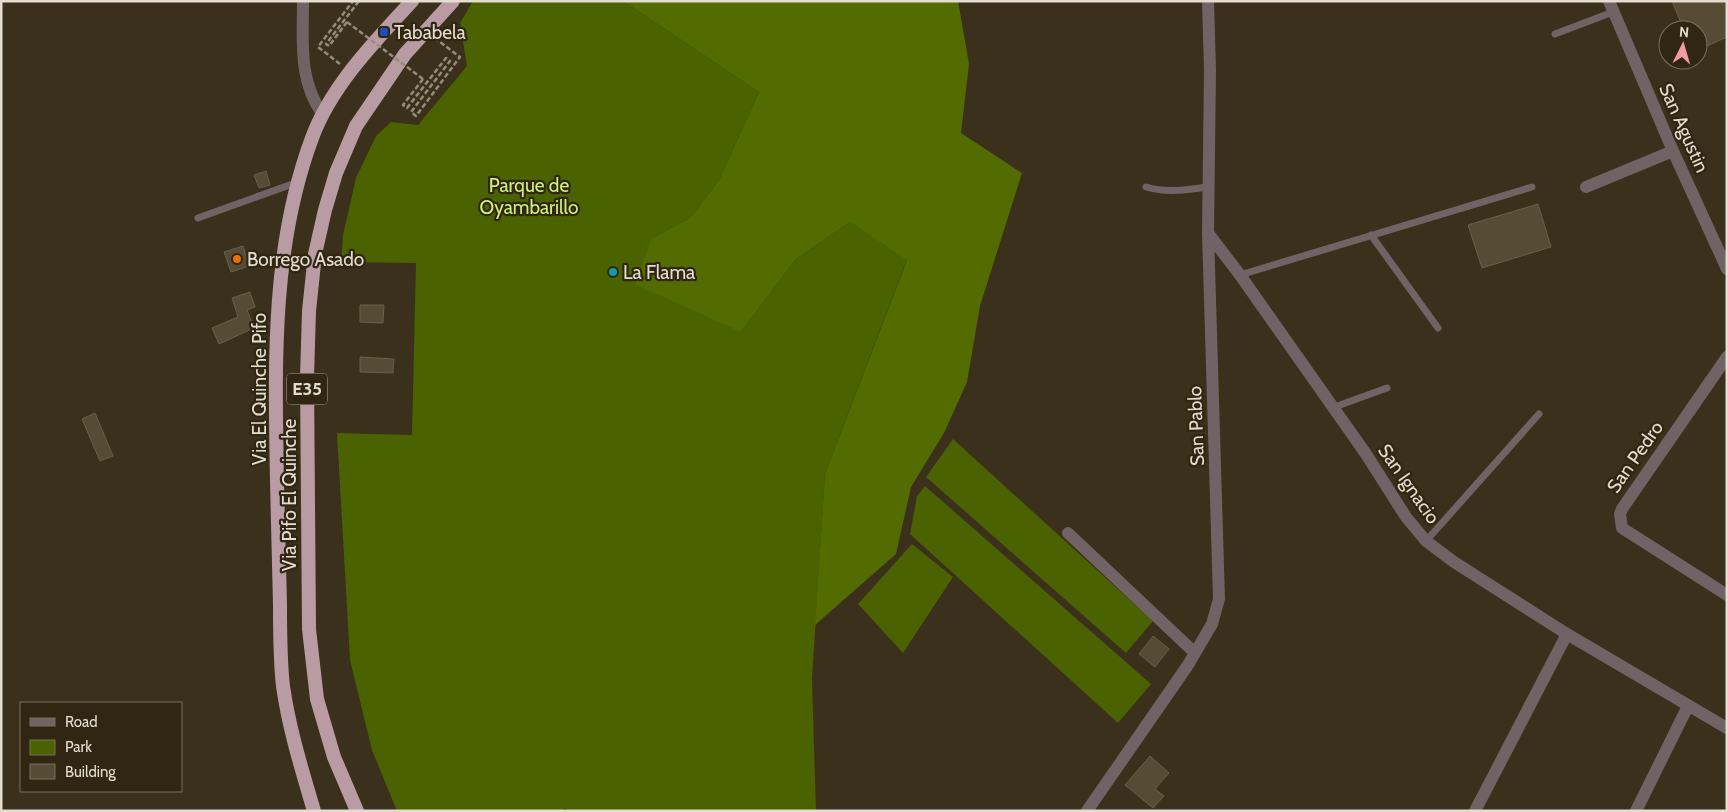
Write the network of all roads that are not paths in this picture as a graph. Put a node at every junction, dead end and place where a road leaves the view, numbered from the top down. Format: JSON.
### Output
{"nodes":[{"id":1,"x":303,"y":1,"type":"edge"},
{"id":2,"x":412,"y":1,"type":"edge"},
{"id":3,"x":453,"y":1,"type":"edge"},
{"id":4,"x":1208,"y":1,"type":"edge"},
{"id":5,"x":1611,"y":7,"type":"edge"},
{"id":6,"x":1555,"y":34,"type":"dead end"},
{"id":7,"x":323,"y":115,"type":"junction"},
{"id":8,"x":1673,"y":151,"type":"junction"},
{"id":9,"x":298,"y":182,"type":"junction"},
{"id":10,"x":1146,"y":187,"type":"dead end"},
{"id":11,"x":1208,"y":187,"type":"junction"},
{"id":12,"x":1532,"y":187,"type":"dead end"},
{"id":13,"x":1586,"y":187,"type":"dead end"},
{"id":14,"x":198,"y":218,"type":"dead end"},
{"id":15,"x":1208,"y":233,"type":"junction"},
{"id":16,"x":1370,"y":235,"type":"junction"},
{"id":17,"x":1727,"y":269,"type":"edge"},
{"id":18,"x":1240,"y":275,"type":"junction"},
{"id":19,"x":1438,"y":328,"type":"dead end"},
{"id":20,"x":1727,"y":357,"type":"edge"},
{"id":21,"x":1387,"y":388,"type":"dead end"},
{"id":22,"x":1334,"y":409,"type":"junction"},
{"id":23,"x":1539,"y":414,"type":"dead end"},
{"id":24,"x":1068,"y":534,"type":"dead end"},
{"id":25,"x":1426,"y":541,"type":"junction"},
{"id":26,"x":1727,"y":595,"type":"edge"},
{"id":27,"x":1567,"y":634,"type":"junction"},
{"id":28,"x":1195,"y":652,"type":"junction"},
{"id":29,"x":1688,"y":706,"type":"junction"},
{"id":30,"x":1727,"y":728,"type":"edge"},
{"id":31,"x":314,"y":811,"type":"edge"},
{"id":32,"x":357,"y":811,"type":"edge"},
{"id":33,"x":1087,"y":811,"type":"edge"},
{"id":34,"x":1475,"y":811,"type":"edge"},
{"id":35,"x":1636,"y":811,"type":"edge"}],
"edges":[{"from":1,"to":7,"type":"street"},
{"from":2,"to":7,"type":"highway","name":"Via El Quinche Pifo","number":"E35"},
{"from":3,"to":32,"type":"highway","name":"Via Pifo El Quinche","number":"E35"},
{"from":4,"to":11,"type":"street","name":"San Pablo"},
{"from":5,"to":6,"type":"lane"},
{"from":5,"to":8,"type":"street","name":"San Agustin"},
{"from":7,"to":9,"type":"highway","name":"Via El Quinche Pifo","number":"E35"},
{"from":8,"to":13,"type":"street"},
{"from":8,"to":17,"type":"street","name":"San Agustin"},
{"from":9,"to":14,"type":"lane"},
{"from":9,"to":31,"type":"highway","name":"Via El Quinche Pifo","number":"E35"},
{"from":10,"to":11,"type":"lane"},
{"from":11,"to":15,"type":"street","name":"San Pablo"},
{"from":12,"to":16,"type":"lane"},
{"from":15,"to":18,"type":"street","name":"San Ignacio"},
{"from":15,"to":28,"type":"street","name":"San Pablo"},
{"from":16,"to":18,"type":"lane"},
{"from":16,"to":19,"type":"lane"},
{"from":18,"to":22,"type":"street","name":"San Ignacio"},
{"from":20,"to":26,"type":"street","name":"San Pedro"},
{"from":21,"to":22,"type":"lane"},
{"from":22,"to":25,"type":"street","name":"San Ignacio"},
{"from":23,"to":25,"type":"lane"},
{"from":24,"to":28,"type":"street"},
{"from":25,"to":27,"type":"street","name":"San Ignacio"},
{"from":27,"to":29,"type":"street","name":"San Ignacio"},
{"from":27,"to":34,"type":"street"},
{"from":28,"to":33,"type":"street","name":"San Pablo"},
{"from":29,"to":30,"type":"street","name":"San Ignacio"},
{"from":29,"to":35,"type":"street"}]}
